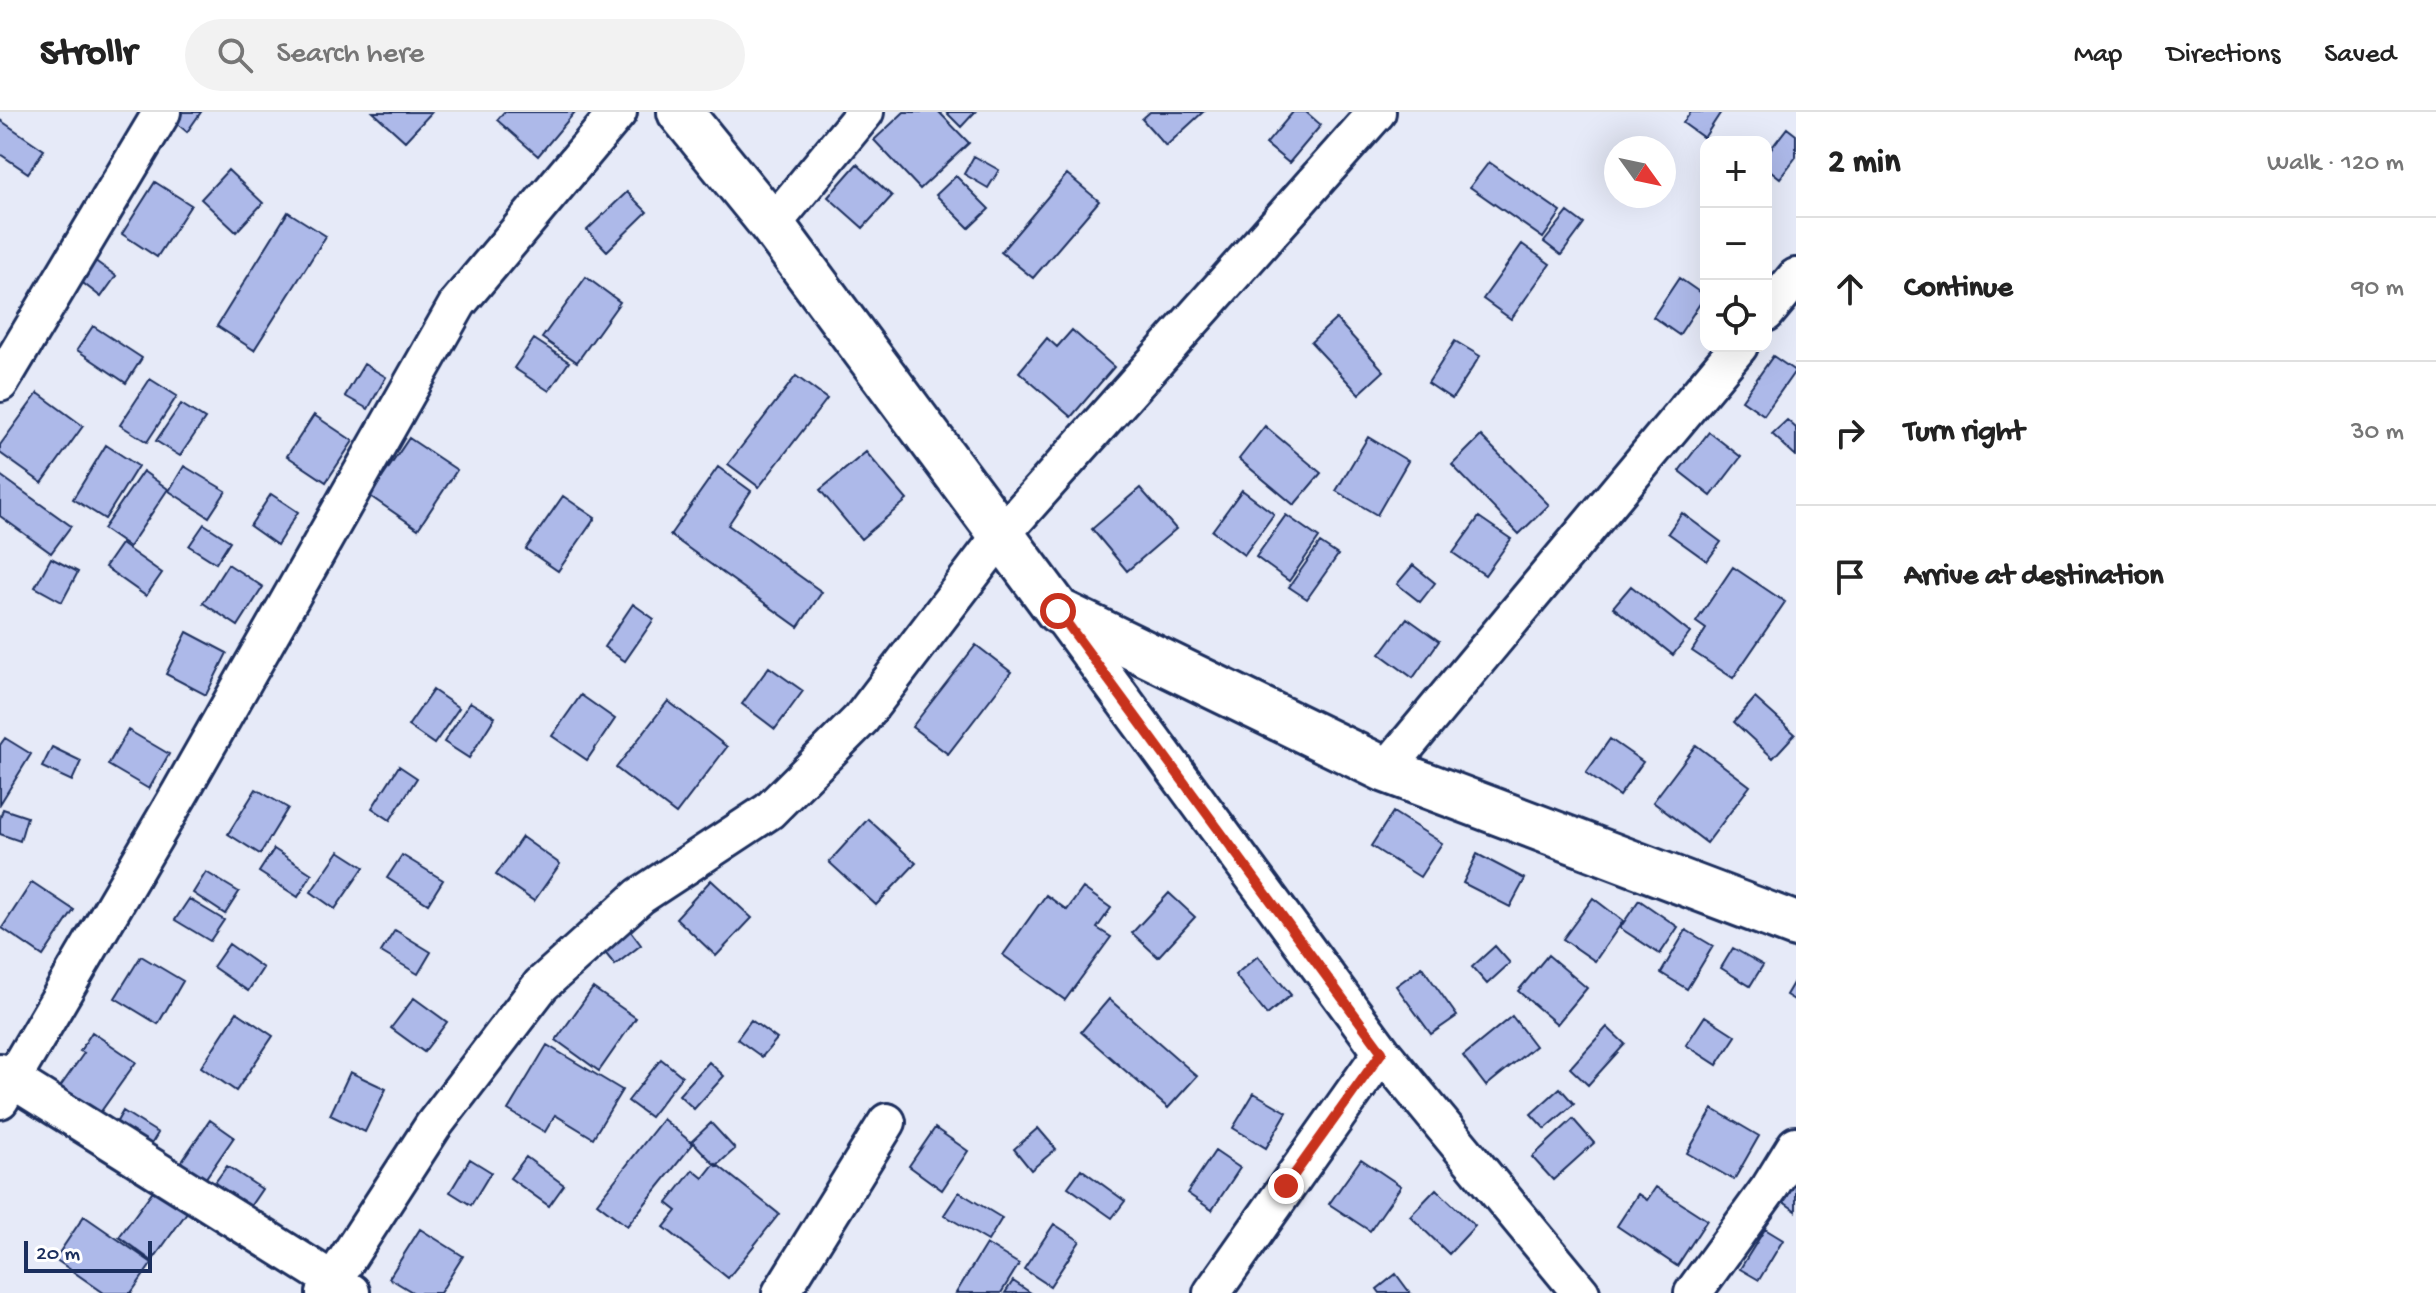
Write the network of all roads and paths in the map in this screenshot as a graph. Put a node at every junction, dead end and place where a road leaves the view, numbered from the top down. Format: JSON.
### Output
{"nodes":[{"id":1,"x":162,"y":112,"type":"edge"},
{"id":2,"x":618,"y":112,"type":"edge"},
{"id":3,"x":680,"y":112,"type":"edge"},
{"id":4,"x":865,"y":112,"type":"edge"},
{"id":5,"x":1377,"y":112,"type":"edge"},
{"id":6,"x":772,"y":225,"type":"junction"},
{"id":7,"x":1796,"y":277,"type":"edge"},
{"id":8,"x":1772,"y":306,"type":"edge"},
{"id":9,"x":1734,"y":352,"type":"edge"},
{"id":10,"x":0,"y":383,"type":"edge"},
{"id":11,"x":1002,"y":534,"type":"junction"},
{"id":12,"x":1058,"y":611,"type":"junction"},
{"id":13,"x":1386,"y":770,"type":"junction"},
{"id":14,"x":1795,"y":922,"type":"edge"},
{"id":15,"x":1382,"y":1052,"type":"junction"},
{"id":16,"x":4,"y":1084,"type":"edge"},
{"id":17,"x":887,"y":1122,"type":"dead end"},
{"id":18,"x":1796,"y":1145,"type":"edge"},
{"id":19,"x":337,"y":1289,"type":"edge"},
{"id":20,"x":781,"y":1293,"type":"edge"},
{"id":21,"x":1212,"y":1293,"type":"edge"},
{"id":22,"x":1581,"y":1293,"type":"edge"},
{"id":23,"x":1693,"y":1293,"type":"edge"}],
"edges":[{"from":1,"to":10,"type":"street"},
{"from":2,"to":16,"type":"street"},
{"from":3,"to":6,"type":"street"},
{"from":4,"to":6,"type":"street"},
{"from":5,"to":11,"type":"street"},
{"from":6,"to":11,"type":"street"},
{"from":7,"to":8,"type":"street"},
{"from":9,"to":13,"type":"street"},
{"from":11,"to":12,"type":"street"},
{"from":11,"to":19,"type":"street"},
{"from":12,"to":13,"type":"street"},
{"from":12,"to":15,"type":"street"},
{"from":13,"to":14,"type":"street"},
{"from":15,"to":21,"type":"street"},
{"from":15,"to":22,"type":"street"},
{"from":16,"to":19,"type":"street"},
{"from":17,"to":20,"type":"street"},
{"from":18,"to":23,"type":"street"}]}
